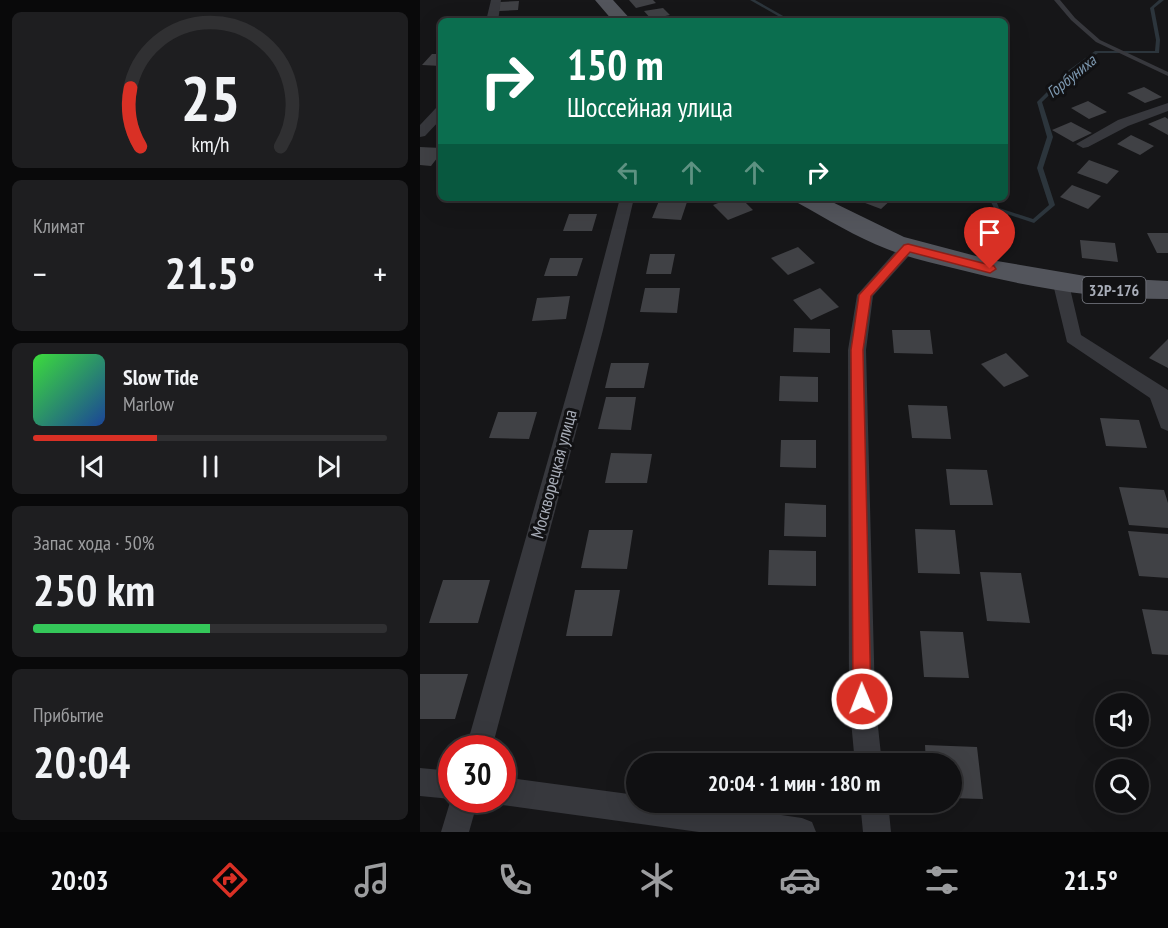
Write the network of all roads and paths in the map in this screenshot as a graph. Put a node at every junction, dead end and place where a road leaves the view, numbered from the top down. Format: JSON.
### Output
{"nodes":[{"id":1,"x":496,"y":0,"type":"edge"},
{"id":2,"x":604,"y":0,"type":"edge"},
{"id":3,"x":1057,"y":0,"type":"edge"},
{"id":4,"x":493,"y":18,"type":"edge"},
{"id":5,"x":620,"y":18,"type":"edge"},
{"id":6,"x":1168,"y":74,"type":"edge"},
{"id":7,"x":1168,"y":107,"type":"edge"},
{"id":8,"x":438,"y":114,"type":"edge"},
{"id":9,"x":420,"y":133,"type":"edge"},
{"id":10,"x":1083,"y":144,"type":"dead end"},
{"id":11,"x":626,"y":201,"type":"edge"},
{"id":12,"x":811,"y":201,"type":"edge"},
{"id":13,"x":908,"y":248,"type":"junction"},
{"id":14,"x":1061,"y":284,"type":"junction"},
{"id":15,"x":1168,"y":290,"type":"edge"},
{"id":16,"x":1163,"y":398,"type":"edge"},
{"id":17,"x":1168,"y":423,"type":"edge"},
{"id":18,"x":482,"y":735,"type":"edge"},
{"id":19,"x":868,"y":753,"type":"edge"},
{"id":20,"x":420,"y":782,"type":"edge"},
{"id":21,"x":438,"y":784,"type":"edge"},
{"id":22,"x":516,"y":793,"type":"edge"},
{"id":23,"x":460,"y":813,"type":"edge"},
{"id":24,"x":874,"y":813,"type":"edge"},
{"id":25,"x":455,"y":832,"type":"edge"},
{"id":26,"x":802,"y":832,"type":"edge"},
{"id":27,"x":877,"y":832,"type":"edge"}],
"edges":[{"from":1,"to":4,"type":"street"},
{"from":2,"to":5,"type":"main road"},
{"from":3,"to":6,"type":"lane"},
{"from":7,"to":10,"type":"street"},
{"from":8,"to":9,"type":"street"},
{"from":11,"to":18,"type":"street","name":"Москворецкая улица"},
{"from":12,"to":13,"type":"main road","number":"32Р-176"},
{"from":13,"to":14,"type":"main road","number":"32Р-176"},
{"from":13,"to":19,"type":"street"},
{"from":14,"to":15,"type":"main road","number":"32Р-176"},
{"from":14,"to":16,"type":"street"},
{"from":16,"to":17,"type":"street"},
{"from":20,"to":21,"type":"street"},
{"from":22,"to":26,"type":"street"},
{"from":23,"to":25,"type":"street"},
{"from":24,"to":27,"type":"street"}]}
